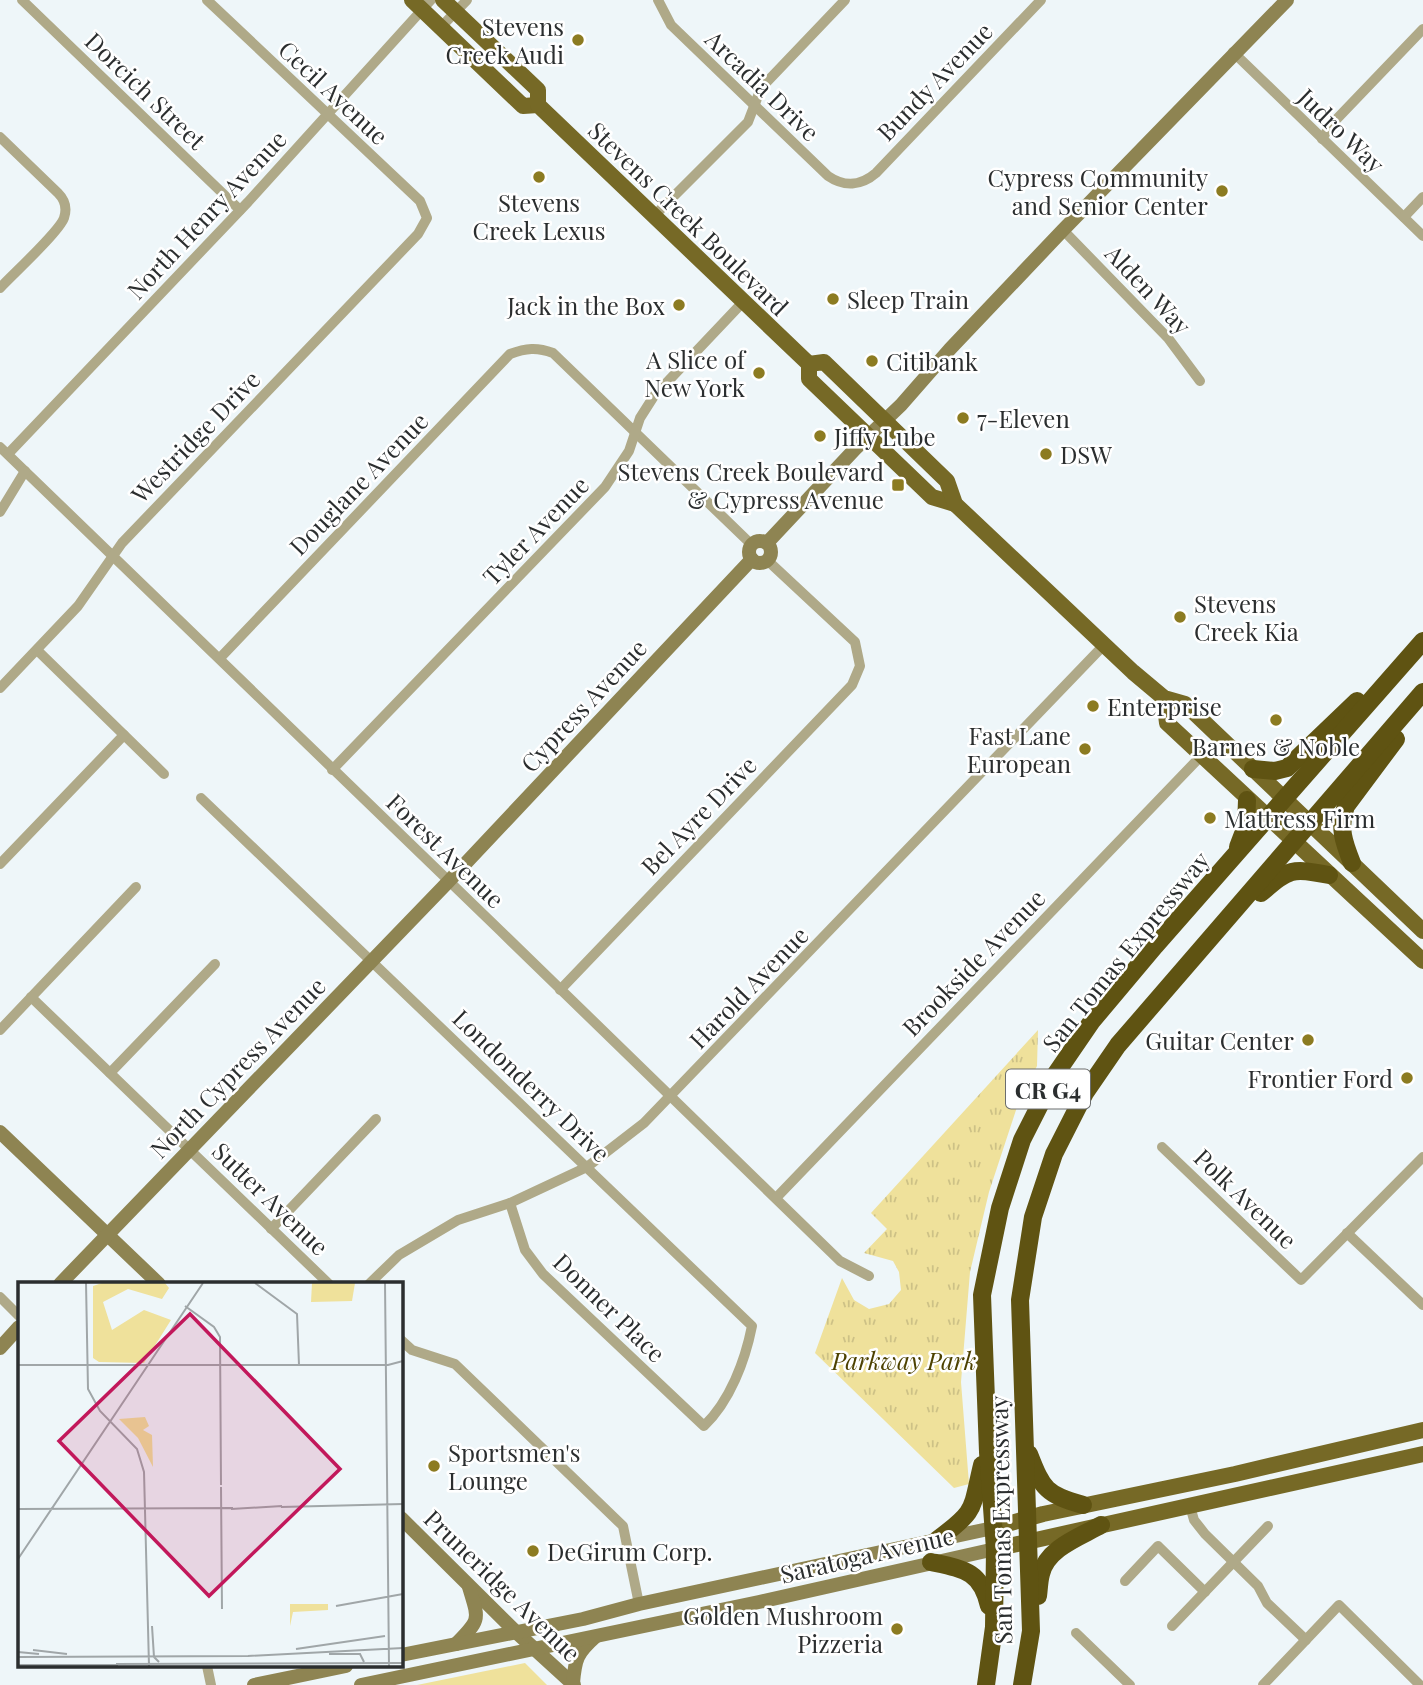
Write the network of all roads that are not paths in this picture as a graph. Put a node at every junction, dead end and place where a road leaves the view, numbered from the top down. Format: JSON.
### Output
{"nodes":[{"id":1,"x":22,"y":0,"type":"edge"},
{"id":2,"x":207,"y":0,"type":"edge"},
{"id":3,"x":443,"y":0,"type":"edge"},
{"id":4,"x":658,"y":0,"type":"edge"},
{"id":5,"x":845,"y":0,"type":"edge"},
{"id":6,"x":1041,"y":0,"type":"edge"},
{"id":7,"x":1287,"y":0,"type":"edge"},
{"id":8,"x":422,"y":3,"type":"edge"},
{"id":9,"x":461,"y":6,"type":"edge"},
{"id":10,"x":441,"y":27,"type":"junction"},
{"id":11,"x":1423,"y":29,"type":"edge"},
{"id":12,"x":1233,"y":52,"type":"junction"},
{"id":13,"x":538,"y":105,"type":"junction"},
{"id":14,"x":754,"y":106,"type":"junction"},
{"id":15,"x":326,"y":114,"type":"junction"},
{"id":16,"x":0,"y":137,"type":"edge"},
{"id":17,"x":1322,"y":139,"type":"junction"},
{"id":18,"x":852,"y":184,"type":"joint"},
{"id":19,"x":1423,"y":197,"type":"edge"},
{"id":20,"x":240,"y":210,"type":"junction"},
{"id":21,"x":654,"y":216,"type":"junction"},
{"id":22,"x":427,"y":218,"type":"joint"},
{"id":23,"x":1404,"y":218,"type":"junction"},
{"id":24,"x":1063,"y":230,"type":"junction"},
{"id":25,"x":1423,"y":236,"type":"edge"},
{"id":26,"x":0,"y":288,"type":"edge"},
{"id":27,"x":743,"y":302,"type":"junction"},
{"id":28,"x":808,"y":364,"type":"junction"},
{"id":29,"x":1200,"y":381,"type":"dead end"},
{"id":30,"x":884,"y":419,"type":"junction"},
{"id":31,"x":636,"y":434,"type":"junction"},
{"id":32,"x":867,"y":437,"type":"junction"},
{"id":33,"x":4,"y":450,"type":"edge"},
{"id":34,"x":25,"y":471,"type":"junction"},
{"id":35,"x":955,"y":503,"type":"junction"},
{"id":36,"x":0,"y":512,"type":"edge"},
{"id":37,"x":767,"y":543,"type":"junction"},
{"id":38,"x":752,"y":552,"type":"junction"},
{"id":39,"x":113,"y":556,"type":"junction"},
{"id":40,"x":767,"y":560,"type":"junction"},
{"id":41,"x":1423,"y":641,"type":"edge"},
{"id":42,"x":1104,"y":645,"type":"junction"},
{"id":43,"x":37,"y":650,"type":"junction"},
{"id":44,"x":220,"y":658,"type":"junction"},
{"id":45,"x":1382,"y":687,"type":"junction"},
{"id":46,"x":0,"y":688,"type":"edge"},
{"id":47,"x":1422,"y":693,"type":"edge"},
{"id":48,"x":1164,"y":698,"type":"junction"},
{"id":49,"x":124,"y":735,"type":"junction"},
{"id":50,"x":1201,"y":755,"type":"junction"},
{"id":51,"x":1253,"y":769,"type":"junction"},
{"id":52,"x":332,"y":770,"type":"junction"},
{"id":53,"x":164,"y":774,"type":"dead end"},
{"id":54,"x":201,"y":798,"type":"dead end"},
{"id":55,"x":1285,"y":799,"type":"junction"},
{"id":56,"x":1247,"y":800,"type":"junction"},
{"id":57,"x":1267,"y":818,"type":"junction"},
{"id":58,"x":1310,"y":823,"type":"junction"},
{"id":59,"x":1293,"y":842,"type":"junction"},
{"id":60,"x":1230,"y":860,"type":"junction"},
{"id":61,"x":1352,"y":863,"type":"junction"},
{"id":62,"x":0,"y":864,"type":"edge"},
{"id":63,"x":1329,"y":875,"type":"junction"},
{"id":64,"x":448,"y":882,"type":"junction"},
{"id":65,"x":136,"y":887,"type":"dead end"},
{"id":66,"x":1423,"y":931,"type":"edge"},
{"id":67,"x":1201,"y":947,"type":"junction"},
{"id":68,"x":371,"y":960,"type":"junction"},
{"id":69,"x":1423,"y":961,"type":"edge"},
{"id":70,"x":215,"y":964,"type":"dead end"},
{"id":71,"x":560,"y":990,"type":"junction"},
{"id":72,"x":31,"y":997,"type":"junction"},
{"id":73,"x":0,"y":1030,"type":"edge"},
{"id":74,"x":110,"y":1073,"type":"junction"},
{"id":75,"x":673,"y":1096,"type":"junction"},
{"id":76,"x":376,"y":1119,"type":"dead end"},
{"id":77,"x":0,"y":1132,"type":"edge"},
{"id":78,"x":1162,"y":1147,"type":"dead end"},
{"id":79,"x":189,"y":1149,"type":"junction"},
{"id":80,"x":1423,"y":1157,"type":"edge"},
{"id":81,"x":587,"y":1167,"type":"junction"},
{"id":82,"x":776,"y":1198,"type":"junction"},
{"id":83,"x":510,"y":1203,"type":"junction"},
{"id":84,"x":271,"y":1228,"type":"junction"},
{"id":85,"x":1347,"y":1233,"type":"junction"},
{"id":86,"x":107,"y":1235,"type":"junction"},
{"id":87,"x":869,"y":1276,"type":"dead end"},
{"id":88,"x":62,"y":1282,"type":"edge"},
{"id":89,"x":157,"y":1282,"type":"edge"},
{"id":90,"x":327,"y":1282,"type":"edge"},
{"id":91,"x":371,"y":1282,"type":"edge"},
{"id":92,"x":0,"y":1297,"type":"edge"},
{"id":93,"x":1423,"y":1305,"type":"edge"},
{"id":94,"x":18,"y":1315,"type":"edge"},
{"id":95,"x":18,"y":1328,"type":"edge"},
{"id":96,"x":402,"y":1341,"type":"edge"},
{"id":97,"x":0,"y":1348,"type":"edge"},
{"id":98,"x":704,"y":1426,"type":"joint"},
{"id":99,"x":1024,"y":1426,"type":"junction"},
{"id":100,"x":1423,"y":1430,"type":"edge"},
{"id":101,"x":988,"y":1452,"type":"junction"},
{"id":102,"x":1423,"y":1454,"type":"edge"},
{"id":103,"x":1083,"y":1506,"type":"junction"},
{"id":104,"x":1190,"y":1506,"type":"junction"},
{"id":105,"x":402,"y":1519,"type":"edge"},
{"id":106,"x":1027,"y":1519,"type":"junction"},
{"id":107,"x":1101,"y":1525,"type":"junction"},
{"id":108,"x":1268,"y":1526,"type":"dead end"},
{"id":109,"x":993,"y":1528,"type":"junction"},
{"id":110,"x":937,"y":1540,"type":"junction"},
{"id":111,"x":1028,"y":1542,"type":"junction"},
{"id":112,"x":995,"y":1549,"type":"junction"},
{"id":113,"x":1234,"y":1561,"type":"junction"},
{"id":114,"x":931,"y":1562,"type":"junction"},
{"id":115,"x":1125,"y":1581,"type":"dead end"},
{"id":116,"x":467,"y":1582,"type":"junction"},
{"id":117,"x":1205,"y":1592,"type":"junction"},
{"id":118,"x":639,"y":1604,"type":"junction"},
{"id":119,"x":1172,"y":1626,"type":"dead end"},
{"id":120,"x":995,"y":1627,"type":"junction"},
{"id":121,"x":1031,"y":1630,"type":"junction"},
{"id":122,"x":516,"y":1632,"type":"junction"},
{"id":123,"x":1076,"y":1633,"type":"dead end"},
{"id":124,"x":596,"y":1636,"type":"junction"},
{"id":125,"x":1306,"y":1640,"type":"junction"},
{"id":126,"x":456,"y":1644,"type":"junction"},
{"id":127,"x":534,"y":1648,"type":"junction"},
{"id":128,"x":402,"y":1655,"type":"edge"},
{"id":129,"x":336,"y":1668,"type":"edge"},
{"id":130,"x":573,"y":1684,"type":"edge"},
{"id":131,"x":254,"y":1685,"type":"edge"},
{"id":132,"x":361,"y":1685,"type":"edge"},
{"id":133,"x":986,"y":1685,"type":"edge"},
{"id":134,"x":1022,"y":1685,"type":"edge"},
{"id":135,"x":1130,"y":1685,"type":"edge"},
{"id":136,"x":1264,"y":1685,"type":"edge"},
{"id":137,"x":1420,"y":1685,"type":"edge"}],
"edges":[{"from":1,"to":20,"type":"street","name":"Dorcich Street"},
{"from":2,"to":15,"type":"street","name":"Cecil Avenue"},
{"from":3,"to":9,"type":"main road","name":"Stevens Creek Boulevard"},
{"from":4,"to":14,"type":"street","name":"Arcadia Drive"},
{"from":5,"to":14,"type":"street"},
{"from":6,"to":18,"type":"street","name":"Bundy Avenue"},
{"from":7,"to":12,"type":"main road"},
{"from":8,"to":10,"type":"main road","name":"Stevens Creek Boulevard"},
{"from":8,"to":15,"type":"street","name":"North Henry Avenue"},
{"from":9,"to":10,"type":"street"},
{"from":9,"to":13,"type":"main road","name":"Stevens Creek Boulevard"},
{"from":10,"to":13,"type":"main road","name":"Stevens Creek Boulevard"},
{"from":11,"to":17,"type":"street"},
{"from":12,"to":17,"type":"street","name":"Judro Way"},
{"from":12,"to":24,"type":"main road"},
{"from":13,"to":21,"type":"main road","name":"Stevens Creek Boulevard"},
{"from":14,"to":18,"type":"street","name":"Arcadia Drive"},
{"from":14,"to":21,"type":"street"},
{"from":15,"to":20,"type":"street","name":"North Henry Avenue"},
{"from":15,"to":22,"type":"street","name":"Cecil Avenue"},
{"from":16,"to":26,"type":"street"},
{"from":17,"to":23,"type":"street","name":"Judro Way"},
{"from":19,"to":23,"type":"street"},
{"from":20,"to":33,"type":"street","name":"North Henry Avenue"},
{"from":21,"to":27,"type":"main road","name":"Stevens Creek Boulevard"},
{"from":22,"to":39,"type":"street","name":"Westridge Drive"},
{"from":23,"to":25,"type":"street","name":"Judro Way"},
{"from":24,"to":29,"type":"street","name":"Alden Way"},
{"from":24,"to":30,"type":"main road"},
{"from":27,"to":28,"type":"main road","name":"Stevens Creek Boulevard"},
{"from":27,"to":31,"type":"street","name":"Tyler Avenue"},
{"from":28,"to":30,"type":"main road","name":"Stevens Creek Boulevard"},
{"from":28,"to":32,"type":"main road","name":"Stevens Creek Boulevard"},
{"from":30,"to":32,"type":"main road"},
{"from":30,"to":35,"type":"main road","name":"Stevens Creek Boulevard"},
{"from":31,"to":38,"type":"street"},
{"from":31,"to":44,"type":"street","name":"Douglane Avenue"},
{"from":31,"to":52,"type":"street","name":"Tyler Avenue"},
{"from":32,"to":35,"type":"main road","name":"Stevens Creek Boulevard"},
{"from":32,"to":37,"type":"main road"},
{"from":33,"to":34,"type":"street","name":"Forest Avenue"},
{"from":34,"to":36,"type":"street"},
{"from":34,"to":39,"type":"street","name":"Forest Avenue"},
{"from":35,"to":42,"type":"main road","name":"Stevens Creek Boulevard"},
{"from":37,"to":38,"type":"main road"},
{"from":37,"to":40,"type":"main road"},
{"from":38,"to":40,"type":"main road"},
{"from":38,"to":64,"type":"main road","name":"Cypress Avenue"},
{"from":39,"to":43,"type":"street","name":"Westridge Drive"},
{"from":39,"to":44,"type":"street","name":"Forest Avenue"},
{"from":40,"to":71,"type":"street","name":"Bel Ayre Drive"},
{"from":41,"to":45,"type":"highway","name":"San Tomas Expressway","number":"CR G4"},
{"from":42,"to":48,"type":"main road","name":"Stevens Creek Boulevard"},
{"from":42,"to":75,"type":"street","name":"Harold Avenue"},
{"from":43,"to":46,"type":"street","name":"Westridge Drive"},
{"from":43,"to":49,"type":"street"},
{"from":44,"to":52,"type":"street","name":"Forest Avenue"},
{"from":45,"to":51,"type":"highway"},
{"from":45,"to":55,"type":"highway","name":"San Tomas Expressway","number":"CR G4"},
{"from":47,"to":58,"type":"highway","name":"San Tomas Expressway","number":"CR G4"},
{"from":47,"to":61,"type":"highway"},
{"from":48,"to":50,"type":"main road"},
{"from":48,"to":51,"type":"main road","name":"Stevens Creek Boulevard"},
{"from":49,"to":53,"type":"street"},
{"from":49,"to":62,"type":"street"},
{"from":50,"to":56,"type":"main road"},
{"from":50,"to":82,"type":"street","name":"Brookside Avenue"},
{"from":51,"to":55,"type":"main road","name":"Stevens Creek Boulevard"},
{"from":52,"to":64,"type":"street","name":"Forest Avenue"},
{"from":54,"to":68,"type":"street","name":"Londonderry Drive"},
{"from":55,"to":57,"type":"highway","name":"San Tomas Expressway","number":"CR G4"},
{"from":55,"to":58,"type":"main road","name":"Stevens Creek Boulevard"},
{"from":56,"to":57,"type":"main road"},
{"from":56,"to":60,"type":"highway"},
{"from":57,"to":59,"type":"main road"},
{"from":57,"to":60,"type":"highway","name":"San Tomas Expressway","number":"CR G4"},
{"from":58,"to":59,"type":"highway","name":"San Tomas Expressway","number":"CR G4"},
{"from":58,"to":61,"type":"main road","name":"Stevens Creek Boulevard"},
{"from":59,"to":63,"type":"main road"},
{"from":59,"to":67,"type":"highway","name":"San Tomas Expressway","number":"CR G4"},
{"from":60,"to":101,"type":"highway","name":"San Tomas Expressway","number":"CR G4"},
{"from":61,"to":66,"type":"main road","name":"Stevens Creek Boulevard"},
{"from":63,"to":67,"type":"highway"},
{"from":63,"to":69,"type":"main road"},
{"from":64,"to":68,"type":"main road","name":"North Cypress Avenue"},
{"from":64,"to":71,"type":"street","name":"Forest Avenue"},
{"from":65,"to":72,"type":"street"},
{"from":67,"to":99,"type":"highway","name":"San Tomas Expressway","number":"CR G4"},
{"from":68,"to":79,"type":"main road","name":"North Cypress Avenue"},
{"from":68,"to":81,"type":"street","name":"Londonderry Drive"},
{"from":70,"to":74,"type":"street"},
{"from":71,"to":75,"type":"street","name":"Forest Avenue"},
{"from":72,"to":73,"type":"street"},
{"from":72,"to":74,"type":"street","name":"Sutter Avenue"},
{"from":74,"to":79,"type":"street","name":"Sutter Avenue"},
{"from":75,"to":81,"type":"street","name":"Harold Avenue"},
{"from":75,"to":82,"type":"street","name":"Forest Avenue"},
{"from":76,"to":84,"type":"street"},
{"from":77,"to":86,"type":"main road"},
{"from":78,"to":85,"type":"street","name":"Polk Avenue"},
{"from":79,"to":84,"type":"street","name":"Sutter Avenue"},
{"from":79,"to":86,"type":"main road","name":"North Cypress Avenue"},
{"from":80,"to":85,"type":"street"},
{"from":81,"to":83,"type":"street","name":"Harold Avenue"},
{"from":81,"to":98,"type":"street","name":"Londonderry Drive"},
{"from":82,"to":87,"type":"street","name":"Forest Avenue"},
{"from":83,"to":91,"type":"street","name":"Harold Avenue"},
{"from":83,"to":98,"type":"street","name":"Donner Place"},
{"from":84,"to":90,"type":"street","name":"Sutter Avenue"},
{"from":85,"to":93,"type":"street"},
{"from":86,"to":88,"type":"main road","name":"North Cypress Avenue"},
{"from":86,"to":89,"type":"main road"},
{"from":92,"to":94,"type":"street"},
{"from":95,"to":97,"type":"main road"},
{"from":96,"to":118,"type":"street"},
{"from":99,"to":103,"type":"highway"},
{"from":99,"to":106,"type":"highway","name":"San Tomas Expressway","number":"CR G4"},
{"from":100,"to":103,"type":"main road","name":"Saratoga Avenue"},
{"from":101,"to":109,"type":"highway","name":"San Tomas Expressway","number":"CR G4"},
{"from":101,"to":110,"type":"highway"},
{"from":102,"to":104,"type":"main road","name":"Saratoga Avenue"},
{"from":103,"to":106,"type":"main road","name":"Saratoga Avenue"},
{"from":104,"to":107,"type":"main road","name":"Saratoga Avenue"},
{"from":104,"to":113,"type":"street"},
{"from":105,"to":116,"type":"main road","name":"Pruneridge Avenue"},
{"from":106,"to":109,"type":"main road","name":"Saratoga Avenue"},
{"from":106,"to":111,"type":"highway","name":"San Tomas Expressway","number":"CR G4"},
{"from":107,"to":111,"type":"main road","name":"Saratoga Avenue"},
{"from":107,"to":121,"type":"highway"},
{"from":108,"to":113,"type":"street"},
{"from":109,"to":110,"type":"main road","name":"Saratoga Avenue"},
{"from":109,"to":112,"type":"highway","name":"San Tomas Expressway","number":"CR G4"},
{"from":110,"to":118,"type":"main road","name":"Saratoga Avenue"},
{"from":111,"to":112,"type":"main road","name":"Saratoga Avenue"},
{"from":111,"to":121,"type":"highway","name":"San Tomas Expressway","number":"CR G4"},
{"from":112,"to":114,"type":"main road","name":"Saratoga Avenue"},
{"from":112,"to":120,"type":"highway","name":"San Tomas Expressway","number":"CR G4"},
{"from":113,"to":117,"type":"street"},
{"from":113,"to":125,"type":"street"},
{"from":114,"to":120,"type":"highway"},
{"from":114,"to":124,"type":"main road","name":"Saratoga Avenue"},
{"from":115,"to":117,"type":"street"},
{"from":116,"to":122,"type":"main road","name":"Pruneridge Avenue"},
{"from":116,"to":126,"type":"main road"},
{"from":117,"to":119,"type":"street"},
{"from":118,"to":122,"type":"main road","name":"Saratoga Avenue"},
{"from":120,"to":133,"type":"highway","name":"San Tomas Expressway","number":"CR G4"},
{"from":121,"to":134,"type":"highway","name":"San Tomas Expressway","number":"CR G4"},
{"from":122,"to":126,"type":"main road","name":"Saratoga Avenue"},
{"from":122,"to":127,"type":"main road","name":"Pruneridge Avenue"},
{"from":123,"to":135,"type":"street"},
{"from":124,"to":127,"type":"main road","name":"Saratoga Avenue"},
{"from":124,"to":130,"type":"main road"},
{"from":125,"to":136,"type":"street"},
{"from":125,"to":137,"type":"street"},
{"from":126,"to":128,"type":"main road","name":"Saratoga Avenue"},
{"from":127,"to":130,"type":"main road","name":"Pruneridge Avenue"},
{"from":127,"to":132,"type":"main road","name":"Saratoga Avenue"},
{"from":129,"to":131,"type":"main road"}]}
